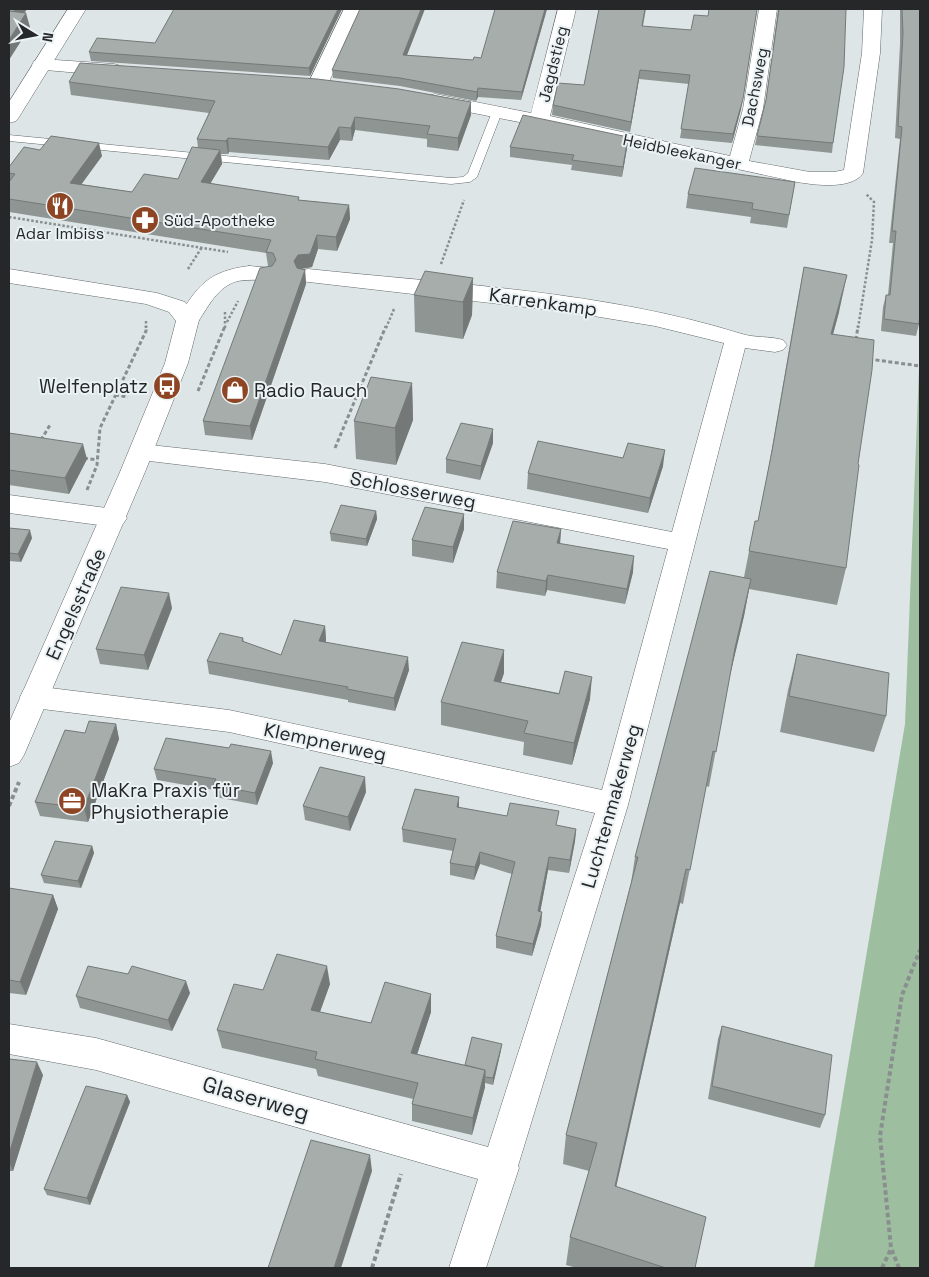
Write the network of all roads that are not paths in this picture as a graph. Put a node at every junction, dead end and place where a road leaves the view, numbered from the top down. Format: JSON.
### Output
{"nodes":[{"id":1,"x":77,"y":9,"type":"edge"},
{"id":2,"x":352,"y":9,"type":"edge"},
{"id":3,"x":567,"y":9,"type":"edge"},
{"id":4,"x":768,"y":9,"type":"edge"},
{"id":5,"x":872,"y":9,"type":"edge"},
{"id":6,"x":41,"y":65,"type":"junction"},
{"id":7,"x":136,"y":72,"type":"edge"},
{"id":8,"x":318,"y":85,"type":"edge"},
{"id":9,"x":418,"y":97,"type":"edge"},
{"id":10,"x":497,"y":112,"type":"junction"},
{"id":11,"x":9,"y":117,"type":"edge"},
{"id":12,"x":538,"y":120,"type":"junction"},
{"id":13,"x":9,"y":138,"type":"edge"},
{"id":14,"x":738,"y":164,"type":"junction"},
{"id":15,"x":259,"y":273,"type":"edge"},
{"id":16,"x":9,"y":276,"type":"edge"},
{"id":17,"x":308,"y":276,"type":"dead end"},
{"id":18,"x":188,"y":320,"type":"junction"},
{"id":19,"x":736,"y":340,"type":"junction"},
{"id":20,"x":775,"y":345,"type":"dead end"},
{"id":21,"x":141,"y":452,"type":"junction"},
{"id":22,"x":9,"y":504,"type":"edge"},
{"id":23,"x":114,"y":518,"type":"junction"},
{"id":24,"x":683,"y":543,"type":"junction"},
{"id":25,"x":34,"y":697,"type":"junction"},
{"id":26,"x":9,"y":755,"type":"edge"},
{"id":27,"x":613,"y":805,"type":"junction"},
{"id":28,"x":9,"y":1039,"type":"edge"},
{"id":29,"x":501,"y":1168,"type":"junction"},
{"id":30,"x":468,"y":1268,"type":"edge"}],
"edges":[{"from":1,"to":6,"type":"street"},
{"from":2,"to":8,"type":"street"},
{"from":3,"to":12,"type":"street","name":"Jagdstieg"},
{"from":4,"to":14,"type":"street","name":"Dachsweg"},
{"from":5,"to":14,"type":"street","name":"Heidbleekanger"},
{"from":6,"to":7,"type":"street"},
{"from":6,"to":11,"type":"street"},
{"from":9,"to":10,"type":"street","name":"Heidbleekanger"},
{"from":10,"to":12,"type":"street","name":"Heidbleekanger"},
{"from":10,"to":13,"type":"lane"},
{"from":12,"to":14,"type":"street","name":"Heidbleekanger"},
{"from":15,"to":18,"type":"street"},
{"from":16,"to":18,"type":"street"},
{"from":17,"to":19,"type":"street","name":"Karrenkamp"},
{"from":18,"to":21,"type":"street"},
{"from":19,"to":20,"type":"street","name":"Karrenkamp"},
{"from":19,"to":24,"type":"street","name":"Luchtenmakerweg"},
{"from":21,"to":23,"type":"street","name":"Engelsstraße"},
{"from":21,"to":24,"type":"street","name":"Schlosserweg"},
{"from":22,"to":23,"type":"street"},
{"from":23,"to":25,"type":"street","name":"Engelsstraße"},
{"from":24,"to":27,"type":"street","name":"Luchtenmakerweg"},
{"from":25,"to":26,"type":"street","name":"Engelsstraße"},
{"from":25,"to":27,"type":"street","name":"Klempnerweg"},
{"from":27,"to":29,"type":"street","name":"Luchtenmakerweg"},
{"from":28,"to":29,"type":"street","name":"Glaserweg"},
{"from":29,"to":30,"type":"street","name":"Luchtenmakerweg"}]}
